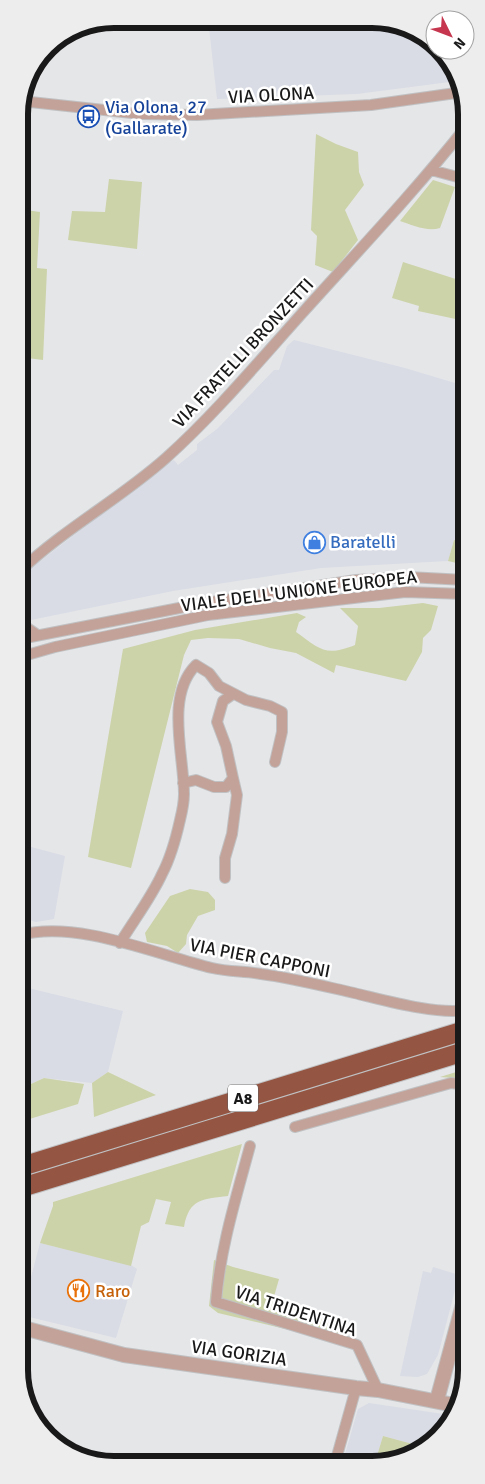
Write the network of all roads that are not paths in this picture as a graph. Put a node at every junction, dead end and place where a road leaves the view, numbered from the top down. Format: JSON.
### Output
{"nodes":[{"id":1,"x":455,"y":93,"type":"edge"},
{"id":2,"x":29,"y":102,"type":"edge"},
{"id":3,"x":458,"y":136,"type":"edge"},
{"id":4,"x":431,"y":170,"type":"junction"},
{"id":5,"x":458,"y":177,"type":"edge"},
{"id":6,"x":28,"y":564,"type":"edge"},
{"id":7,"x":458,"y":580,"type":"edge"},
{"id":8,"x":458,"y":594,"type":"edge"},
{"id":9,"x":28,"y":628,"type":"edge"},
{"id":10,"x":36,"y":634,"type":"junction"},
{"id":11,"x":28,"y":636,"type":"edge"},
{"id":12,"x":28,"y":655,"type":"edge"},
{"id":13,"x":233,"y":694,"type":"junction"},
{"id":14,"x":275,"y":762,"type":"dead end"},
{"id":15,"x":233,"y":778,"type":"junction"},
{"id":16,"x":183,"y":783,"type":"junction"},
{"id":17,"x":225,"y":878,"type":"dead end"},
{"id":18,"x":28,"y":934,"type":"edge"},
{"id":19,"x":120,"y":942,"type":"junction"},
{"id":20,"x":457,"y":1010,"type":"edge"},
{"id":21,"x":457,"y":1033,"type":"edge"},
{"id":22,"x":457,"y":1054,"type":"edge"},
{"id":23,"x":457,"y":1084,"type":"edge"},
{"id":24,"x":295,"y":1128,"type":"dead end"},
{"id":25,"x":250,"y":1146,"type":"dead end"},
{"id":26,"x":28,"y":1165,"type":"edge"},
{"id":27,"x":28,"y":1186,"type":"edge"},
{"id":28,"x":457,"y":1326,"type":"edge"},
{"id":29,"x":28,"y":1329,"type":"edge"},
{"id":30,"x":356,"y":1388,"type":"junction"},
{"id":31,"x":378,"y":1390,"type":"junction"},
{"id":32,"x":437,"y":1400,"type":"junction"},
{"id":33,"x":451,"y":1404,"type":"edge"},
{"id":34,"x":337,"y":1456,"type":"edge"}],
"edges":[{"from":1,"to":2,"type":"street","name":"VIA OLONA"},
{"from":3,"to":4,"type":"street","name":"VIA FRATELLI BRONZETTI"},
{"from":4,"to":5,"type":"street"},
{"from":4,"to":6,"type":"street","name":"VIA FRATELLI BRONZETTI"},
{"from":7,"to":10,"type":"street","name":"VIALE DELL'UNIONE EUROPEA"},
{"from":8,"to":12,"type":"street","name":"VIALE DELL'UNIONE EUROPEA"},
{"from":9,"to":10,"type":"street"},
{"from":10,"to":11,"type":"street","name":"VIALE DELL'UNIONE EUROPEA"},
{"from":13,"to":14,"type":"street"},
{"from":13,"to":15,"type":"street"},
{"from":13,"to":16,"type":"street"},
{"from":15,"to":16,"type":"street"},
{"from":15,"to":17,"type":"street"},
{"from":16,"to":19,"type":"street"},
{"from":18,"to":19,"type":"street","name":"VIA PIER CAPPONI"},
{"from":19,"to":20,"type":"street","name":"VIA PIER CAPPONI"},
{"from":21,"to":26,"type":"highway","number":"A8"},
{"from":22,"to":27,"type":"highway","number":"A8"},
{"from":23,"to":24,"type":"street"},
{"from":25,"to":31,"type":"street","name":"VIA TRIDENTINA"},
{"from":28,"to":32,"type":"street"},
{"from":29,"to":30,"type":"street","name":"VIA GORIZIA"},
{"from":30,"to":31,"type":"street","name":"VIA GORIZIA"},
{"from":30,"to":34,"type":"street"},
{"from":31,"to":32,"type":"street","name":"VIA GORIZIA"},
{"from":32,"to":33,"type":"street","name":"VIA GORIZIA"}]}
